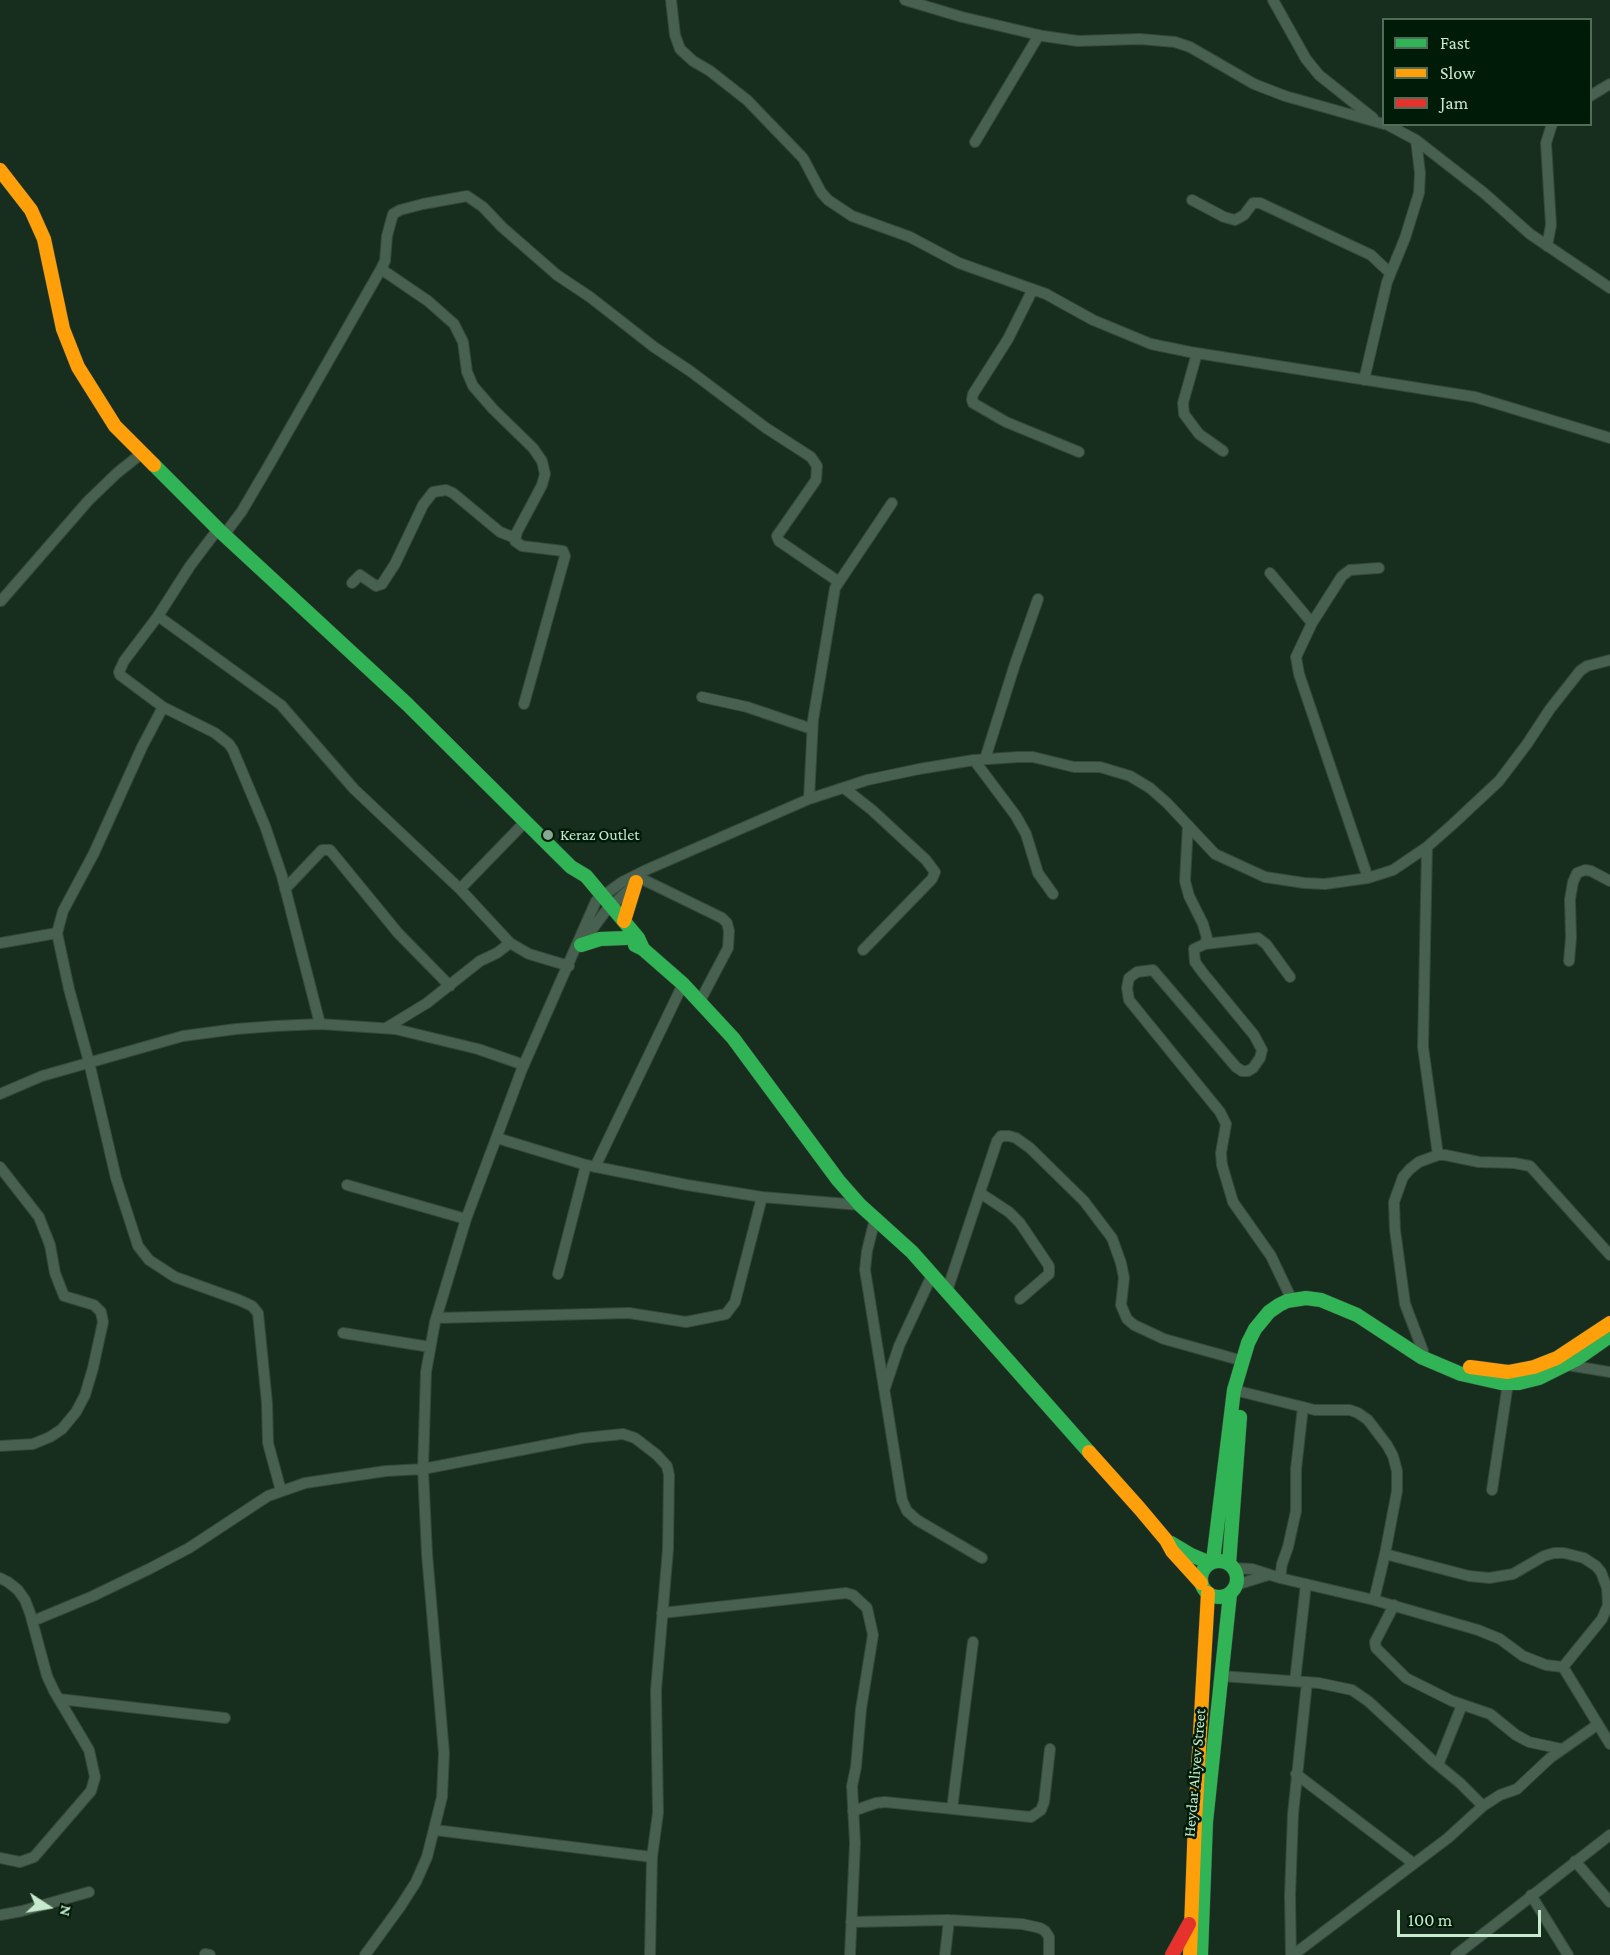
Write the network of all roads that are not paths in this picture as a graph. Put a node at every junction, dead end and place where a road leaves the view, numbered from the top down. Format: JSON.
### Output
{"nodes":[{"id":1,"x":671,"y":0,"type":"edge"},
{"id":2,"x":905,"y":0,"type":"edge"},
{"id":3,"x":1273,"y":0,"type":"edge"},
{"id":4,"x":1039,"y":35,"type":"junction"},
{"id":5,"x":1610,"y":84,"type":"edge"},
{"id":6,"x":1592,"y":95,"type":"edge"},
{"id":7,"x":1382,"y":122,"type":"edge"},
{"id":8,"x":1382,"y":123,"type":"edge"},
{"id":9,"x":1389,"y":126,"type":"edge"},
{"id":10,"x":1551,"y":126,"type":"edge"},
{"id":11,"x":1416,"y":140,"type":"junction"},
{"id":12,"x":975,"y":142,"type":"dead end"},
{"id":13,"x":0,"y":170,"type":"edge"},
{"id":14,"x":1192,"y":200,"type":"dead end"},
{"id":15,"x":1547,"y":246,"type":"junction"},
{"id":16,"x":381,"y":268,"type":"junction"},
{"id":17,"x":1390,"y":273,"type":"junction"},
{"id":18,"x":1610,"y":288,"type":"edge"},
{"id":19,"x":1033,"y":289,"type":"junction"},
{"id":20,"x":1197,"y":353,"type":"junction"},
{"id":21,"x":1364,"y":380,"type":"junction"},
{"id":22,"x":1610,"y":438,"type":"edge"},
{"id":23,"x":1079,"y":452,"type":"dead end"},
{"id":24,"x":1223,"y":452,"type":"dead end"},
{"id":25,"x":141,"y":454,"type":"junction"},
{"id":26,"x":892,"y":503,"type":"dead end"},
{"id":27,"x":221,"y":532,"type":"junction"},
{"id":28,"x":515,"y":538,"type":"junction"},
{"id":29,"x":1379,"y":568,"type":"dead end"},
{"id":30,"x":1270,"y":573,"type":"dead end"},
{"id":31,"x":839,"y":582,"type":"junction"},
{"id":32,"x":352,"y":584,"type":"dead end"},
{"id":33,"x":1038,"y":599,"type":"dead end"},
{"id":34,"x":1,"y":601,"type":"edge"},
{"id":35,"x":158,"y":616,"type":"junction"},
{"id":36,"x":1312,"y":623,"type":"junction"},
{"id":37,"x":1610,"y":660,"type":"edge"},
{"id":38,"x":702,"y":697,"type":"dead end"},
{"id":39,"x":524,"y":704,"type":"dead end"},
{"id":40,"x":163,"y":707,"type":"junction"},
{"id":41,"x":812,"y":729,"type":"junction"},
{"id":42,"x":985,"y":759,"type":"junction"},
{"id":43,"x":974,"y":760,"type":"junction"},
{"id":44,"x":844,"y":788,"type":"junction"},
{"id":45,"x":809,"y":799,"type":"junction"},
{"id":46,"x":525,"y":822,"type":"junction"},
{"id":47,"x":1188,"y":825,"type":"junction"},
{"id":48,"x":1427,"y":847,"type":"junction"},
{"id":49,"x":641,"y":876,"type":"junction"},
{"id":50,"x":1368,"y":878,"type":"junction"},
{"id":51,"x":1610,"y":881,"type":"edge"},
{"id":52,"x":285,"y":889,"type":"junction"},
{"id":53,"x":460,"y":889,"type":"junction"},
{"id":54,"x":1053,"y":894,"type":"dead end"},
{"id":55,"x":604,"y":903,"type":"junction"},
{"id":56,"x":624,"y":921,"type":"junction"},
{"id":57,"x":57,"y":933,"type":"junction"},
{"id":58,"x":626,"y":938,"type":"junction"},
{"id":59,"x":0,"y":943,"type":"edge"},
{"id":60,"x":510,"y":943,"type":"junction"},
{"id":61,"x":1205,"y":944,"type":"junction"},
{"id":62,"x":578,"y":948,"type":"junction"},
{"id":63,"x":644,"y":949,"type":"junction"},
{"id":64,"x":863,"y":950,"type":"dead end"},
{"id":65,"x":1569,"y":961,"type":"dead end"},
{"id":66,"x":569,"y":966,"type":"junction"},
{"id":67,"x":1290,"y":977,"type":"dead end"},
{"id":68,"x":683,"y":984,"type":"junction"},
{"id":69,"x":450,"y":986,"type":"junction"},
{"id":70,"x":700,"y":1001,"type":"junction"},
{"id":71,"x":320,"y":1024,"type":"junction"},
{"id":72,"x":386,"y":1028,"type":"junction"},
{"id":73,"x":89,"y":1062,"type":"junction"},
{"id":74,"x":524,"y":1065,"type":"junction"},
{"id":75,"x":3,"y":1092,"type":"edge"},
{"id":76,"x":0,"y":1104,"type":"edge"},
{"id":77,"x":497,"y":1138,"type":"junction"},
{"id":78,"x":1438,"y":1155,"type":"junction"},
{"id":79,"x":591,"y":1166,"type":"junction"},
{"id":80,"x":0,"y":1167,"type":"edge"},
{"id":81,"x":347,"y":1185,"type":"dead end"},
{"id":82,"x":980,"y":1193,"type":"junction"},
{"id":83,"x":762,"y":1197,"type":"junction"},
{"id":84,"x":860,"y":1205,"type":"junction"},
{"id":85,"x":466,"y":1219,"type":"junction"},
{"id":86,"x":875,"y":1219,"type":"junction"},
{"id":87,"x":1610,"y":1255,"type":"edge"},
{"id":88,"x":558,"y":1274,"type":"dead end"},
{"id":89,"x":932,"y":1275,"type":"junction"},
{"id":90,"x":947,"y":1291,"type":"junction"},
{"id":91,"x":1020,"y":1299,"type":"dead end"},
{"id":92,"x":1292,"y":1300,"type":"junction"},
{"id":93,"x":436,"y":1318,"type":"junction"},
{"id":94,"x":1610,"y":1323,"type":"edge"},
{"id":95,"x":343,"y":1333,"type":"dead end"},
{"id":96,"x":1610,"y":1336,"type":"edge"},
{"id":97,"x":430,"y":1347,"type":"junction"},
{"id":98,"x":1419,"y":1353,"type":"junction"},
{"id":99,"x":1243,"y":1361,"type":"junction"},
{"id":100,"x":1567,"y":1365,"type":"junction"},
{"id":101,"x":1610,"y":1372,"type":"edge"},
{"id":102,"x":1508,"y":1383,"type":"junction"},
{"id":103,"x":1238,"y":1386,"type":"junction"},
{"id":104,"x":884,"y":1391,"type":"junction"},
{"id":105,"x":1303,"y":1407,"type":"junction"},
{"id":106,"x":0,"y":1446,"type":"edge"},
{"id":107,"x":423,"y":1469,"type":"junction"},
{"id":108,"x":1492,"y":1490,"type":"dead end"},
{"id":109,"x":281,"y":1491,"type":"junction"},
{"id":110,"x":1166,"y":1539,"type":"junction"},
{"id":111,"x":1386,"y":1554,"type":"junction"},
{"id":112,"x":982,"y":1558,"type":"dead end"},
{"id":113,"x":1212,"y":1562,"type":"junction"},
{"id":114,"x":1231,"y":1566,"type":"junction"},
{"id":115,"x":1268,"y":1575,"type":"junction"},
{"id":116,"x":0,"y":1578,"type":"edge"},
{"id":117,"x":1280,"y":1578,"type":"junction"},
{"id":118,"x":1306,"y":1584,"type":"junction"},
{"id":119,"x":1204,"y":1588,"type":"junction"},
{"id":120,"x":1233,"y":1589,"type":"junction"},
{"id":121,"x":1374,"y":1600,"type":"junction"},
{"id":122,"x":1394,"y":1605,"type":"junction"},
{"id":123,"x":662,"y":1613,"type":"junction"},
{"id":124,"x":1608,"y":1614,"type":"edge"},
{"id":125,"x":33,"y":1621,"type":"junction"},
{"id":126,"x":973,"y":1641,"type":"dead end"},
{"id":127,"x":1563,"y":1667,"type":"junction"},
{"id":128,"x":1221,"y":1676,"type":"junction"},
{"id":129,"x":1295,"y":1681,"type":"junction"},
{"id":130,"x":1307,"y":1682,"type":"junction"},
{"id":131,"x":59,"y":1699,"type":"junction"},
{"id":132,"x":1462,"y":1705,"type":"junction"},
{"id":133,"x":225,"y":1718,"type":"dead end"},
{"id":134,"x":1597,"y":1725,"type":"junction"},
{"id":135,"x":1610,"y":1744,"type":"edge"},
{"id":136,"x":1050,"y":1749,"type":"dead end"},
{"id":137,"x":1562,"y":1749,"type":"junction"},
{"id":138,"x":1438,"y":1765,"type":"junction"},
{"id":139,"x":1296,"y":1774,"type":"junction"},
{"id":140,"x":1483,"y":1806,"type":"junction"},
{"id":141,"x":952,"y":1809,"type":"junction"},
{"id":142,"x":854,"y":1811,"type":"junction"},
{"id":143,"x":435,"y":1830,"type":"junction"},
{"id":144,"x":1610,"y":1835,"type":"edge"},
{"id":145,"x":652,"y":1857,"type":"junction"},
{"id":146,"x":0,"y":1858,"type":"edge"},
{"id":147,"x":1575,"y":1861,"type":"junction"},
{"id":148,"x":1413,"y":1863,"type":"junction"},
{"id":149,"x":89,"y":1892,"type":"dead end"},
{"id":150,"x":1531,"y":1895,"type":"junction"},
{"id":151,"x":1610,"y":1902,"type":"edge"},
{"id":152,"x":0,"y":1915,"type":"edge"},
{"id":153,"x":1191,"y":1919,"type":"junction"},
{"id":154,"x":950,"y":1920,"type":"junction"},
{"id":155,"x":851,"y":1922,"type":"junction"},
{"id":156,"x":205,"y":1954,"type":"edge"},
{"id":157,"x":210,"y":1955,"type":"edge"},
{"id":158,"x":365,"y":1955,"type":"edge"},
{"id":159,"x":650,"y":1955,"type":"edge"},
{"id":160,"x":850,"y":1955,"type":"edge"},
{"id":161,"x":945,"y":1955,"type":"edge"},
{"id":162,"x":1049,"y":1955,"type":"edge"},
{"id":163,"x":1172,"y":1955,"type":"edge"},
{"id":164,"x":1190,"y":1955,"type":"edge"},
{"id":165,"x":1201,"y":1955,"type":"edge"},
{"id":166,"x":1292,"y":1955,"type":"edge"},
{"id":167,"x":1456,"y":1955,"type":"edge"},
{"id":168,"x":1568,"y":1955,"type":"edge"}],
"edges":[{"from":1,"to":19,"type":"street"},
{"from":2,"to":4,"type":"street"},
{"from":3,"to":7,"type":"street"},
{"from":4,"to":8,"type":"street"},
{"from":4,"to":12,"type":"street"},
{"from":5,"to":6,"type":"street"},
{"from":9,"to":11,"type":"street"},
{"from":10,"to":15,"type":"street"},
{"from":11,"to":15,"type":"street"},
{"from":11,"to":17,"type":"street"},
{"from":13,"to":25,"type":"street"},
{"from":14,"to":17,"type":"street"},
{"from":15,"to":18,"type":"street"},
{"from":16,"to":27,"type":"street"},
{"from":16,"to":28,"type":"street"},
{"from":16,"to":31,"type":"street"},
{"from":17,"to":21,"type":"street"},
{"from":19,"to":20,"type":"street"},
{"from":19,"to":23,"type":"street"},
{"from":20,"to":21,"type":"street"},
{"from":20,"to":24,"type":"street"},
{"from":21,"to":22,"type":"street"},
{"from":25,"to":27,"type":"street"},
{"from":25,"to":34,"type":"street"},
{"from":26,"to":31,"type":"street"},
{"from":27,"to":35,"type":"street"},
{"from":27,"to":46,"type":"street"},
{"from":28,"to":32,"type":"street"},
{"from":28,"to":39,"type":"street"},
{"from":29,"to":36,"type":"street"},
{"from":30,"to":36,"type":"street"},
{"from":31,"to":41,"type":"street"},
{"from":33,"to":42,"type":"street"},
{"from":35,"to":40,"type":"street"},
{"from":35,"to":53,"type":"street"},
{"from":36,"to":50,"type":"street"},
{"from":37,"to":48,"type":"street"},
{"from":38,"to":41,"type":"street"},
{"from":40,"to":52,"type":"street"},
{"from":40,"to":57,"type":"street"},
{"from":41,"to":45,"type":"street"},
{"from":42,"to":43,"type":"street"},
{"from":42,"to":47,"type":"street"},
{"from":43,"to":44,"type":"street"},
{"from":43,"to":54,"type":"street"},
{"from":44,"to":45,"type":"street"},
{"from":44,"to":64,"type":"street"},
{"from":45,"to":49,"type":"street"},
{"from":46,"to":53,"type":"street"},
{"from":46,"to":55,"type":"street"},
{"from":47,"to":50,"type":"street"},
{"from":47,"to":61,"type":"street"},
{"from":48,"to":50,"type":"street"},
{"from":48,"to":78,"type":"street"},
{"from":49,"to":55,"type":"street"},
{"from":49,"to":55,"type":"street"},
{"from":49,"to":56,"type":"street"},
{"from":49,"to":70,"type":"street"},
{"from":51,"to":65,"type":"street"},
{"from":52,"to":69,"type":"street"},
{"from":52,"to":71,"type":"street"},
{"from":53,"to":60,"type":"street"},
{"from":55,"to":56,"type":"street"},
{"from":55,"to":58,"type":"street"},
{"from":55,"to":62,"type":"street"},
{"from":56,"to":63,"type":"street"},
{"from":57,"to":59,"type":"street"},
{"from":57,"to":73,"type":"street"},
{"from":58,"to":62,"type":"street"},
{"from":58,"to":63,"type":"street"},
{"from":60,"to":66,"type":"street"},
{"from":60,"to":69,"type":"street"},
{"from":61,"to":67,"type":"street"},
{"from":61,"to":92,"type":"street"},
{"from":62,"to":66,"type":"street"},
{"from":63,"to":68,"type":"street"},
{"from":66,"to":74,"type":"street"},
{"from":68,"to":70,"type":"street"},
{"from":68,"to":79,"type":"street"},
{"from":69,"to":72,"type":"street"},
{"from":70,"to":84,"type":"street"},
{"from":71,"to":72,"type":"street"},
{"from":71,"to":73,"type":"street"},
{"from":72,"to":74,"type":"street"},
{"from":73,"to":75,"type":"street"},
{"from":73,"to":109,"type":"street"},
{"from":74,"to":77,"type":"street"},
{"from":75,"to":76,"type":"street"},
{"from":77,"to":79,"type":"street"},
{"from":77,"to":85,"type":"street"},
{"from":78,"to":87,"type":"street"},
{"from":78,"to":98,"type":"street"},
{"from":79,"to":83,"type":"street"},
{"from":79,"to":88,"type":"street"},
{"from":80,"to":106,"type":"street"},
{"from":81,"to":85,"type":"street"},
{"from":82,"to":90,"type":"street"},
{"from":82,"to":91,"type":"street"},
{"from":82,"to":99,"type":"street"},
{"from":83,"to":84,"type":"street"},
{"from":83,"to":93,"type":"street"},
{"from":84,"to":86,"type":"street"},
{"from":85,"to":93,"type":"street"},
{"from":86,"to":89,"type":"street"},
{"from":86,"to":104,"type":"street"},
{"from":89,"to":90,"type":"street"},
{"from":89,"to":104,"type":"street"},
{"from":90,"to":110,"type":"street"},
{"from":92,"to":98,"type":"street"},
{"from":92,"to":99,"type":"street"},
{"from":93,"to":97,"type":"street"},
{"from":94,"to":98,"type":"street"},
{"from":95,"to":97,"type":"street"},
{"from":96,"to":100,"type":"street"},
{"from":97,"to":107,"type":"street"},
{"from":98,"to":102,"type":"street"},
{"from":99,"to":103,"type":"street"},
{"from":100,"to":101,"type":"street"},
{"from":100,"to":102,"type":"street"},
{"from":102,"to":108,"type":"street"},
{"from":103,"to":105,"type":"street"},
{"from":103,"to":113,"type":"street"},
{"from":103,"to":114,"type":"street"},
{"from":104,"to":112,"type":"street"},
{"from":105,"to":111,"type":"street"},
{"from":105,"to":117,"type":"street"},
{"from":107,"to":109,"type":"street"},
{"from":107,"to":123,"type":"street"},
{"from":107,"to":143,"type":"street"},
{"from":109,"to":125,"type":"street"},
{"from":110,"to":113,"type":"street"},
{"from":110,"to":119,"type":"street"},
{"from":111,"to":121,"type":"street"},
{"from":111,"to":124,"type":"street"},
{"from":113,"to":114,"type":"street"},
{"from":113,"to":119,"type":"street"},
{"from":114,"to":115,"type":"street"},
{"from":114,"to":120,"type":"street"},
{"from":115,"to":117,"type":"street"},
{"from":115,"to":120,"type":"street"},
{"from":116,"to":125,"type":"street"},
{"from":117,"to":118,"type":"street"},
{"from":118,"to":121,"type":"street"},
{"from":118,"to":129,"type":"street"},
{"from":119,"to":120,"type":"street"},
{"from":119,"to":153,"type":"street","name":"Heydar Aliyev Street"},
{"from":120,"to":128,"type":"street","name":"Heydar Aliyev Street"},
{"from":121,"to":122,"type":"street"},
{"from":122,"to":127,"type":"street"},
{"from":122,"to":132,"type":"street"},
{"from":123,"to":142,"type":"street"},
{"from":123,"to":145,"type":"street"},
{"from":124,"to":127,"type":"street"},
{"from":125,"to":131,"type":"street"},
{"from":126,"to":141,"type":"street"},
{"from":127,"to":134,"type":"street"},
{"from":128,"to":129,"type":"street"},
{"from":128,"to":165,"type":"street","name":"Heydar Aliyev Street"},
{"from":129,"to":130,"type":"street"},
{"from":130,"to":138,"type":"street"},
{"from":130,"to":139,"type":"street"},
{"from":131,"to":133,"type":"street"},
{"from":131,"to":146,"type":"street"},
{"from":132,"to":137,"type":"street"},
{"from":132,"to":138,"type":"street"},
{"from":134,"to":135,"type":"street"},
{"from":134,"to":137,"type":"street"},
{"from":136,"to":141,"type":"street"},
{"from":137,"to":140,"type":"street"},
{"from":138,"to":140,"type":"street"},
{"from":139,"to":148,"type":"street"},
{"from":139,"to":166,"type":"street"},
{"from":140,"to":148,"type":"street"},
{"from":141,"to":142,"type":"street"},
{"from":142,"to":155,"type":"street"},
{"from":143,"to":145,"type":"street"},
{"from":143,"to":158,"type":"street"},
{"from":144,"to":147,"type":"street"},
{"from":145,"to":159,"type":"street"},
{"from":147,"to":150,"type":"street"},
{"from":147,"to":151,"type":"street"},
{"from":148,"to":166,"type":"street"},
{"from":149,"to":152,"type":"street"},
{"from":150,"to":167,"type":"street"},
{"from":150,"to":168,"type":"street"},
{"from":153,"to":163,"type":"street"},
{"from":153,"to":164,"type":"street","name":"Heydar Aliyev Street"},
{"from":154,"to":155,"type":"street"},
{"from":154,"to":161,"type":"street"},
{"from":154,"to":162,"type":"street"},
{"from":155,"to":160,"type":"street"},
{"from":156,"to":157,"type":"street"}]}
